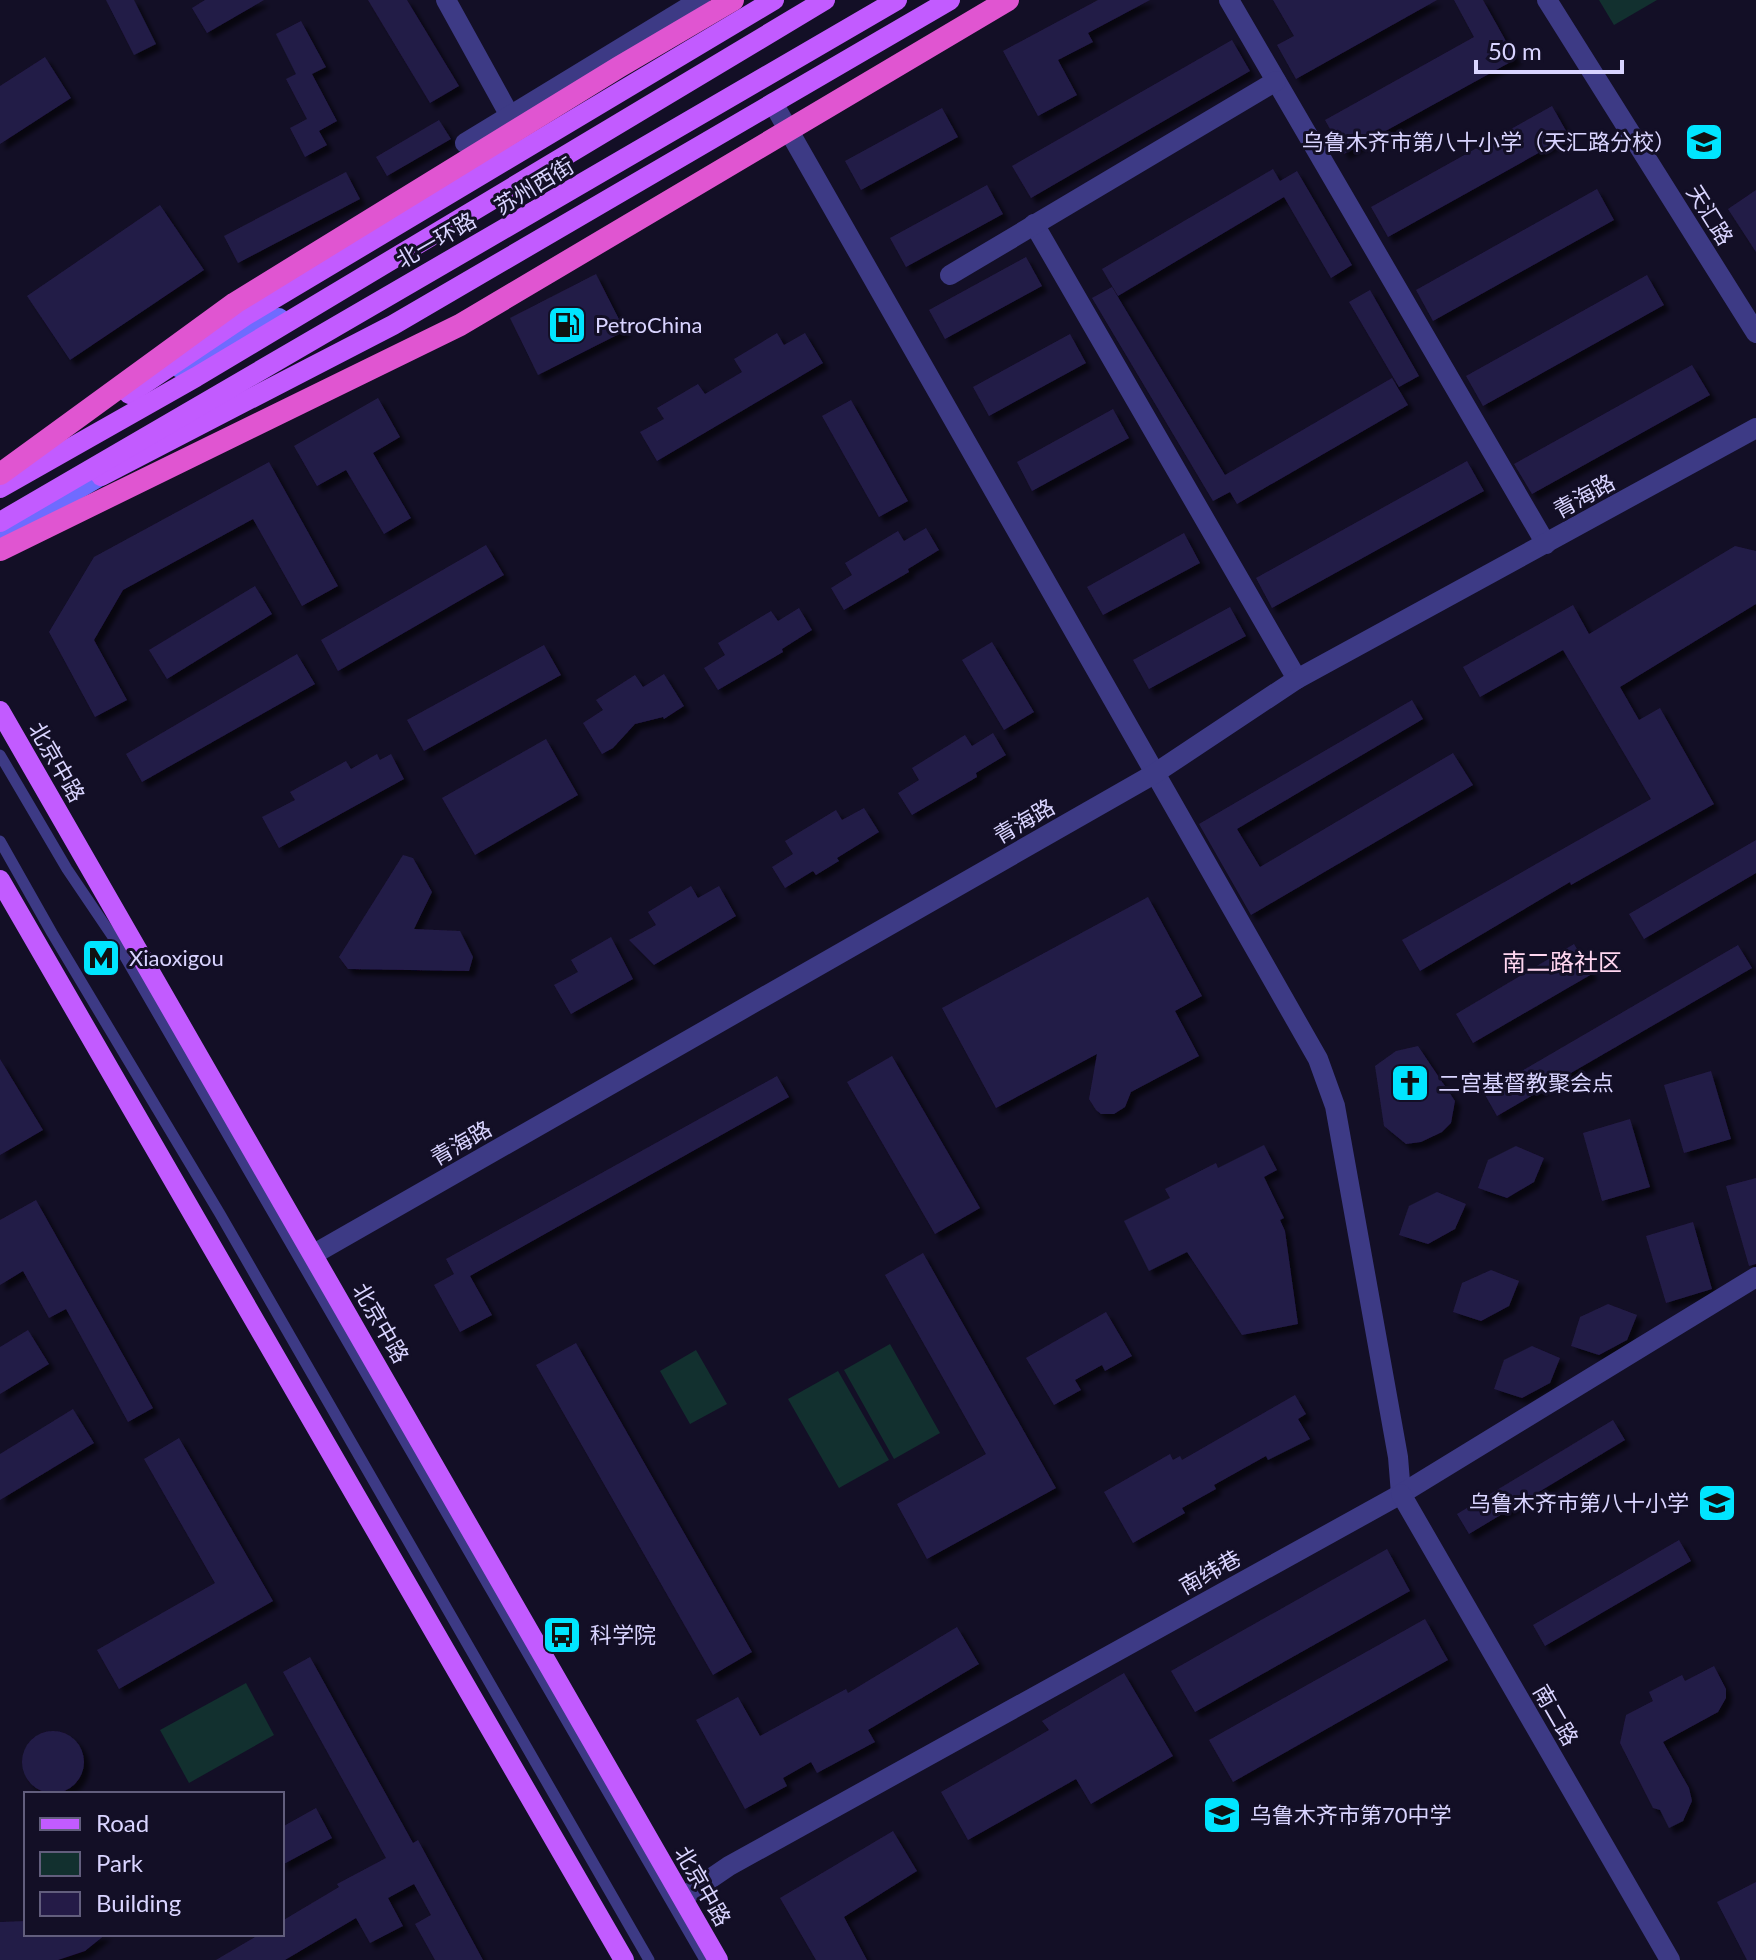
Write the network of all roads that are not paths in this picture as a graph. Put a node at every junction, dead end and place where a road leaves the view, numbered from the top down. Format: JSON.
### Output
{"nodes":[{"id":1,"x":446,"y":0,"type":"edge"},
{"id":2,"x":700,"y":0,"type":"edge"},
{"id":3,"x":733,"y":0,"type":"edge"},
{"id":4,"x":774,"y":0,"type":"edge"},
{"id":5,"x":812,"y":0,"type":"edge"},
{"id":6,"x":825,"y":0,"type":"edge"},
{"id":7,"x":887,"y":0,"type":"edge"},
{"id":8,"x":897,"y":0,"type":"edge"},
{"id":9,"x":950,"y":0,"type":"edge"},
{"id":10,"x":1008,"y":0,"type":"edge"},
{"id":11,"x":1229,"y":0,"type":"edge"},
{"id":12,"x":1547,"y":0,"type":"edge"},
{"id":13,"x":1276,"y":81,"type":"junction"},
{"id":14,"x":773,"y":103,"type":"junction"},
{"id":15,"x":510,"y":116,"type":"junction"},
{"id":16,"x":465,"y":143,"type":"dead end"},
{"id":17,"x":1034,"y":224,"type":"junction"},
{"id":18,"x":950,"y":275,"type":"dead end"},
{"id":19,"x":1756,"y":333,"type":"edge"},
{"id":20,"x":129,"y":394,"type":"junction"},
{"id":21,"x":1756,"y":428,"type":"edge"},
{"id":22,"x":0,"y":474,"type":"edge"},
{"id":23,"x":101,"y":476,"type":"junction"},
{"id":24,"x":0,"y":488,"type":"edge"},
{"id":25,"x":0,"y":522,"type":"edge"},
{"id":26,"x":0,"y":535,"type":"edge"},
{"id":27,"x":1546,"y":544,"type":"junction"},
{"id":28,"x":0,"y":550,"type":"edge"},
{"id":29,"x":1297,"y":679,"type":"junction"},
{"id":30,"x":0,"y":711,"type":"edge"},
{"id":31,"x":0,"y":755,"type":"edge"},
{"id":32,"x":1154,"y":774,"type":"junction"},
{"id":33,"x":0,"y":841,"type":"edge"},
{"id":34,"x":0,"y":880,"type":"edge"},
{"id":35,"x":314,"y":1254,"type":"junction"},
{"id":36,"x":1756,"y":1277,"type":"edge"},
{"id":37,"x":1401,"y":1494,"type":"junction"},
{"id":38,"x":682,"y":1898,"type":"junction"},
{"id":39,"x":624,"y":1960,"type":"edge"},
{"id":40,"x":649,"y":1960,"type":"edge"},
{"id":41,"x":705,"y":1960,"type":"edge"},
{"id":42,"x":718,"y":1960,"type":"edge"},
{"id":43,"x":1670,"y":1960,"type":"edge"}],
"edges":[{"from":1,"to":15,"type":"street"},
{"from":2,"to":15,"type":"street"},
{"from":3,"to":22,"type":"highway","bridge":true},
{"from":4,"to":20,"type":"main road"},
{"from":5,"to":20,"type":"main road","name":"苏州西街"},
{"from":6,"to":24,"type":"main road","name":"北一环路"},
{"from":7,"to":23,"type":"main road","name":"苏州西街"},
{"from":8,"to":25,"type":"main road","name":"北一环路","bridge":true},
{"from":9,"to":14,"type":"main road"},
{"from":10,"to":28,"type":"highway","bridge":true},
{"from":11,"to":13,"type":"street"},
{"from":12,"to":19,"type":"street","name":"天汇路"},
{"from":13,"to":17,"type":"street"},
{"from":13,"to":27,"type":"street"},
{"from":14,"to":23,"type":"main road"},
{"from":14,"to":32,"type":"street"},
{"from":15,"to":16,"type":"street"},
{"from":17,"to":18,"type":"street"},
{"from":17,"to":29,"type":"street"},
{"from":20,"to":22,"type":"main road","name":"苏州西街"},
{"from":21,"to":27,"type":"street","name":"青海路"},
{"from":23,"to":26,"type":"main road","name":"苏州西街"},
{"from":27,"to":29,"type":"street","name":"青海路"},
{"from":29,"to":32,"type":"street","name":"青海路"},
{"from":30,"to":35,"type":"main road","name":"北京中路"},
{"from":31,"to":41,"type":"lane"},
{"from":32,"to":35,"type":"street","name":"青海路"},
{"from":32,"to":37,"type":"street"},
{"from":33,"to":40,"type":"lane"},
{"from":34,"to":39,"type":"main road"},
{"from":35,"to":38,"type":"main road","name":"北京中路"},
{"from":36,"to":37,"type":"street","name":"南纬巷"},
{"from":37,"to":38,"type":"street","name":"南纬巷"},
{"from":37,"to":43,"type":"street","name":"南二路"},
{"from":38,"to":42,"type":"main road","name":"北京中路"}]}
